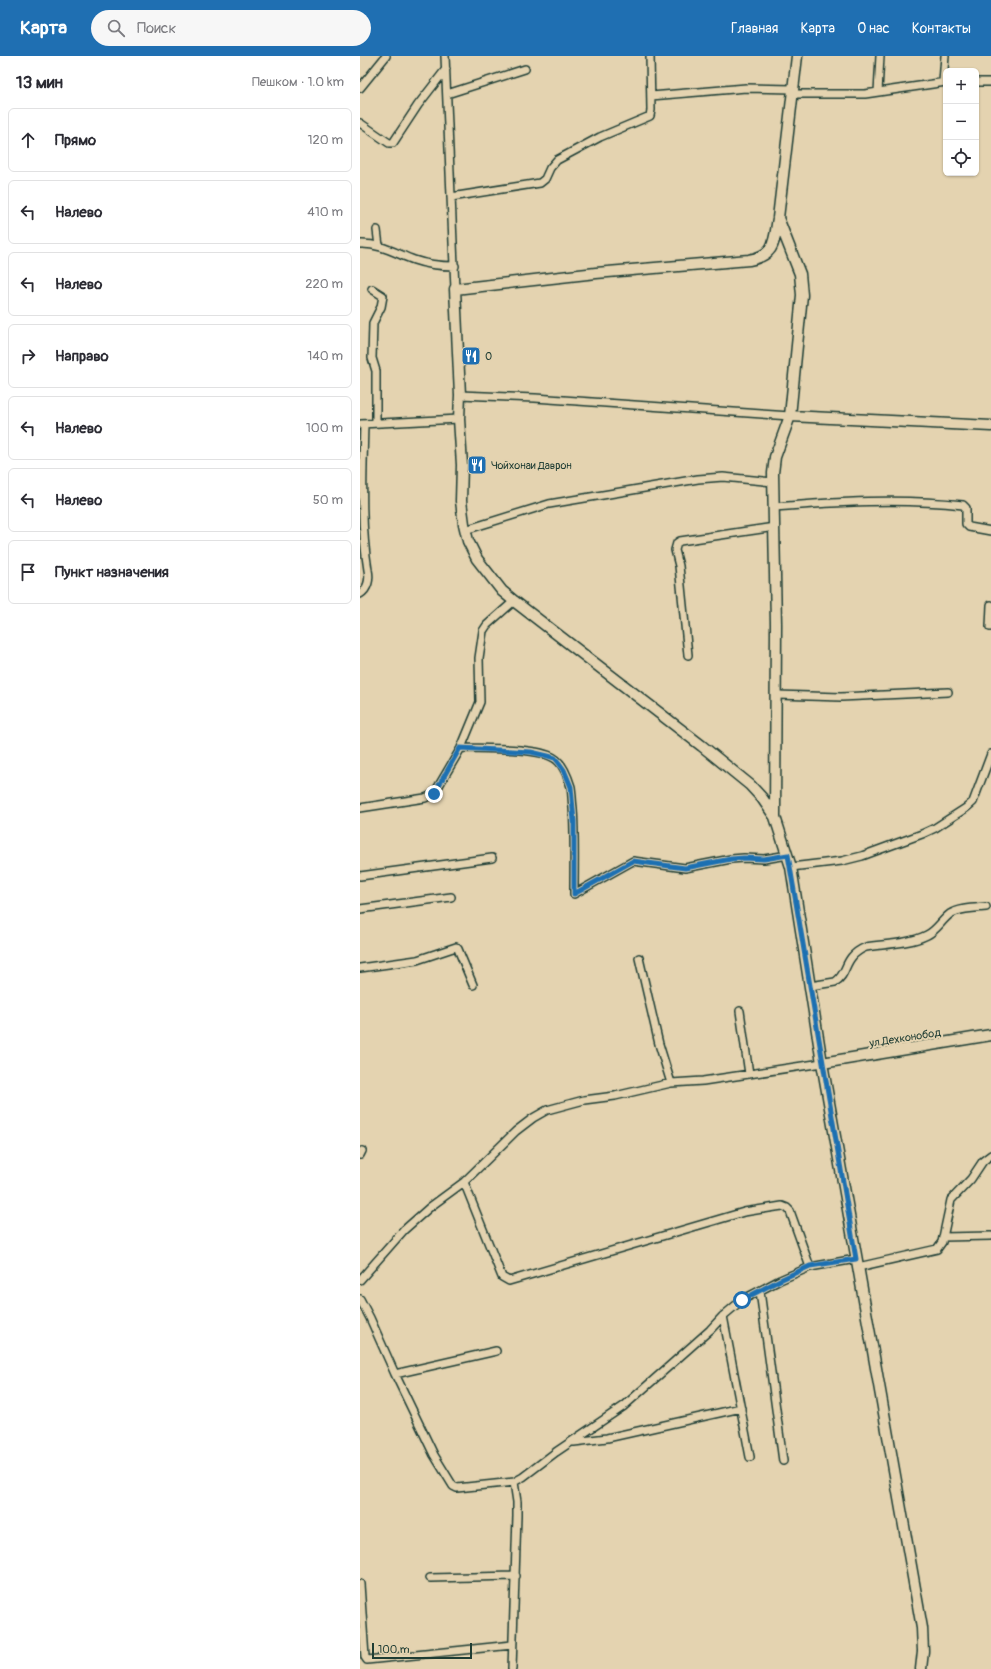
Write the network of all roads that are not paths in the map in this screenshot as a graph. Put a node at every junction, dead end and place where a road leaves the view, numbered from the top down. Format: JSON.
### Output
{"nodes":[{"id":1,"x":386,"y":56,"type":"edge"},
{"id":2,"x":445,"y":56,"type":"edge"},
{"id":3,"x":650,"y":56,"type":"edge"},
{"id":4,"x":797,"y":56,"type":"edge"},
{"id":5,"x":880,"y":56,"type":"edge"},
{"id":6,"x":945,"y":56,"type":"edge"},
{"id":7,"x":945,"y":68,"type":"edge"},
{"id":8,"x":446,"y":69,"type":"junction"},
{"id":9,"x":525,"y":69,"type":"dead end"},
{"id":10,"x":943,"y":82,"type":"edge"},
{"id":11,"x":979,"y":82,"type":"edge"},
{"id":12,"x":991,"y":82,"type":"edge"},
{"id":13,"x":360,"y":88,"type":"edge"},
{"id":14,"x":793,"y":91,"type":"junction"},
{"id":15,"x":878,"y":92,"type":"junction"},
{"id":16,"x":447,"y":94,"type":"junction"},
{"id":17,"x":652,"y":96,"type":"junction"},
{"id":18,"x":360,"y":123,"type":"edge"},
{"id":19,"x":451,"y":197,"type":"junction"},
{"id":20,"x":778,"y":218,"type":"junction"},
{"id":21,"x":377,"y":230,"type":"dead end"},
{"id":22,"x":360,"y":244,"type":"edge"},
{"id":23,"x":378,"y":246,"type":"junction"},
{"id":24,"x":455,"y":266,"type":"junction"},
{"id":25,"x":372,"y":289,"type":"dead end"},
{"id":26,"x":455,"y":289,"type":"junction"},
{"id":27,"x":460,"y":395,"type":"junction"},
{"id":28,"x":790,"y":416,"type":"junction"},
{"id":29,"x":459,"y":420,"type":"junction"},
{"id":30,"x":376,"y":423,"type":"junction"},
{"id":31,"x":362,"y":424,"type":"edge"},
{"id":32,"x":991,"y":426,"type":"edge"},
{"id":33,"x":773,"y":482,"type":"junction"},
{"id":34,"x":774,"y":507,"type":"junction"},
{"id":35,"x":775,"y":527,"type":"junction"},
{"id":36,"x":465,"y":530,"type":"junction"},
{"id":37,"x":991,"y":531,"type":"edge"},
{"id":38,"x":360,"y":594,"type":"edge"},
{"id":39,"x":514,"y":601,"type":"junction"},
{"id":40,"x":991,"y":605,"type":"edge"},
{"id":41,"x":990,"y":627,"type":"edge"},
{"id":42,"x":688,"y":654,"type":"dead end"},
{"id":43,"x":948,"y":692,"type":"dead end"},
{"id":44,"x":777,"y":695,"type":"junction"},
{"id":45,"x":460,"y":748,"type":"junction"},
{"id":46,"x":991,"y":754,"type":"edge"},
{"id":47,"x":360,"y":808,"type":"edge"},
{"id":48,"x":775,"y":817,"type":"junction"},
{"id":49,"x":788,"y":855,"type":"junction"},
{"id":50,"x":492,"y":858,"type":"dead end"},
{"id":51,"x":791,"y":867,"type":"junction"},
{"id":52,"x":360,"y":876,"type":"edge"},
{"id":53,"x":451,"y":897,"type":"dead end"},
{"id":54,"x":986,"y":907,"type":"dead end"},
{"id":55,"x":360,"y":910,"type":"edge"},
{"id":56,"x":639,"y":958,"type":"dead end"},
{"id":57,"x":360,"y":968,"type":"edge"},
{"id":58,"x":473,"y":985,"type":"dead end"},
{"id":59,"x":810,"y":986,"type":"junction"},
{"id":60,"x":740,"y":1011,"type":"dead end"},
{"id":61,"x":991,"y":1035,"type":"edge"},
{"id":62,"x":822,"y":1063,"type":"junction"},
{"id":63,"x":749,"y":1074,"type":"junction"},
{"id":64,"x":671,"y":1084,"type":"junction"},
{"id":65,"x":991,"y":1155,"type":"edge"},
{"id":66,"x":464,"y":1182,"type":"junction"},
{"id":67,"x":991,"y":1236,"type":"edge"},
{"id":68,"x":943,"y":1237,"type":"junction"},
{"id":69,"x":857,"y":1263,"type":"junction"},
{"id":70,"x":810,"y":1266,"type":"junction"},
{"id":71,"x":360,"y":1280,"type":"edge"},
{"id":72,"x":760,"y":1291,"type":"junction"},
{"id":73,"x":360,"y":1299,"type":"edge"},
{"id":74,"x":723,"y":1316,"type":"junction"},
{"id":75,"x":496,"y":1350,"type":"dead end"},
{"id":76,"x":395,"y":1374,"type":"junction"},
{"id":77,"x":741,"y":1408,"type":"junction"},
{"id":78,"x":571,"y":1442,"type":"junction"},
{"id":79,"x":750,"y":1457,"type":"dead end"},
{"id":80,"x":783,"y":1461,"type":"dead end"},
{"id":81,"x":514,"y":1482,"type":"junction"},
{"id":82,"x":516,"y":1576,"type":"junction"},
{"id":83,"x":430,"y":1578,"type":"dead end"},
{"id":84,"x":360,"y":1584,"type":"edge"},
{"id":85,"x":512,"y":1645,"type":"junction"},
{"id":86,"x":512,"y":1669,"type":"edge"},
{"id":87,"x":921,"y":1669,"type":"edge"}],
"edges":[{"from":1,"to":13,"type":"street"},
{"from":2,"to":8,"type":"street"},
{"from":3,"to":17,"type":"street"},
{"from":4,"to":14,"type":"main road"},
{"from":5,"to":15,"type":"street"},
{"from":6,"to":7,"type":"street"},
{"from":8,"to":16,"type":"street"},
{"from":8,"to":18,"type":"street"},
{"from":9,"to":16,"type":"street"},
{"from":10,"to":15,"type":"street"},
{"from":11,"to":12,"type":"street"},
{"from":14,"to":15,"type":"street"},
{"from":14,"to":17,"type":"street"},
{"from":14,"to":20,"type":"main road"},
{"from":16,"to":19,"type":"street"},
{"from":17,"to":19,"type":"street"},
{"from":19,"to":24,"type":"street"},
{"from":20,"to":26,"type":"main road"},
{"from":20,"to":28,"type":"main road"},
{"from":21,"to":23,"type":"street"},
{"from":22,"to":23,"type":"street"},
{"from":23,"to":24,"type":"street"},
{"from":24,"to":26,"type":"street"},
{"from":25,"to":30,"type":"street"},
{"from":26,"to":27,"type":"main road"},
{"from":27,"to":28,"type":"street"},
{"from":27,"to":29,"type":"main road"},
{"from":28,"to":32,"type":"main road"},
{"from":28,"to":33,"type":"main road"},
{"from":29,"to":30,"type":"street"},
{"from":29,"to":36,"type":"main road"},
{"from":30,"to":31,"type":"street"},
{"from":31,"to":38,"type":"street"},
{"from":33,"to":34,"type":"main road"},
{"from":33,"to":36,"type":"street"},
{"from":34,"to":35,"type":"main road"},
{"from":34,"to":37,"type":"street"},
{"from":35,"to":42,"type":"street"},
{"from":35,"to":44,"type":"main road"},
{"from":36,"to":39,"type":"main road"},
{"from":39,"to":45,"type":"street"},
{"from":39,"to":48,"type":"main road"},
{"from":40,"to":41,"type":"street"},
{"from":43,"to":44,"type":"street"},
{"from":44,"to":48,"type":"main road"},
{"from":45,"to":47,"type":"street"},
{"from":45,"to":49,"type":"street"},
{"from":46,"to":51,"type":"street"},
{"from":48,"to":49,"type":"main road"},
{"from":49,"to":51,"type":"main road"},
{"from":50,"to":52,"type":"street"},
{"from":51,"to":59,"type":"main road"},
{"from":53,"to":55,"type":"street"},
{"from":54,"to":59,"type":"street"},
{"from":56,"to":64,"type":"street"},
{"from":57,"to":58,"type":"street"},
{"from":59,"to":62,"type":"main road"},
{"from":60,"to":63,"type":"street"},
{"from":61,"to":62,"type":"main road","name":"ул.Дехконобод"},
{"from":62,"to":63,"type":"street"},
{"from":62,"to":69,"type":"main road"},
{"from":63,"to":64,"type":"street"},
{"from":64,"to":66,"type":"street"},
{"from":65,"to":68,"type":"street"},
{"from":66,"to":70,"type":"street"},
{"from":66,"to":71,"type":"street"},
{"from":67,"to":68,"type":"street"},
{"from":68,"to":69,"type":"street"},
{"from":69,"to":70,"type":"street"},
{"from":69,"to":87,"type":"main road"},
{"from":70,"to":72,"type":"street"},
{"from":72,"to":74,"type":"street"},
{"from":72,"to":80,"type":"street"},
{"from":73,"to":76,"type":"street"},
{"from":74,"to":77,"type":"street"},
{"from":74,"to":78,"type":"street"},
{"from":75,"to":76,"type":"street"},
{"from":76,"to":81,"type":"street"},
{"from":77,"to":78,"type":"street"},
{"from":77,"to":79,"type":"street"},
{"from":78,"to":81,"type":"street"},
{"from":81,"to":82,"type":"street"},
{"from":82,"to":83,"type":"street"},
{"from":82,"to":85,"type":"street"},
{"from":84,"to":85,"type":"street"},
{"from":85,"to":86,"type":"street"}]}
